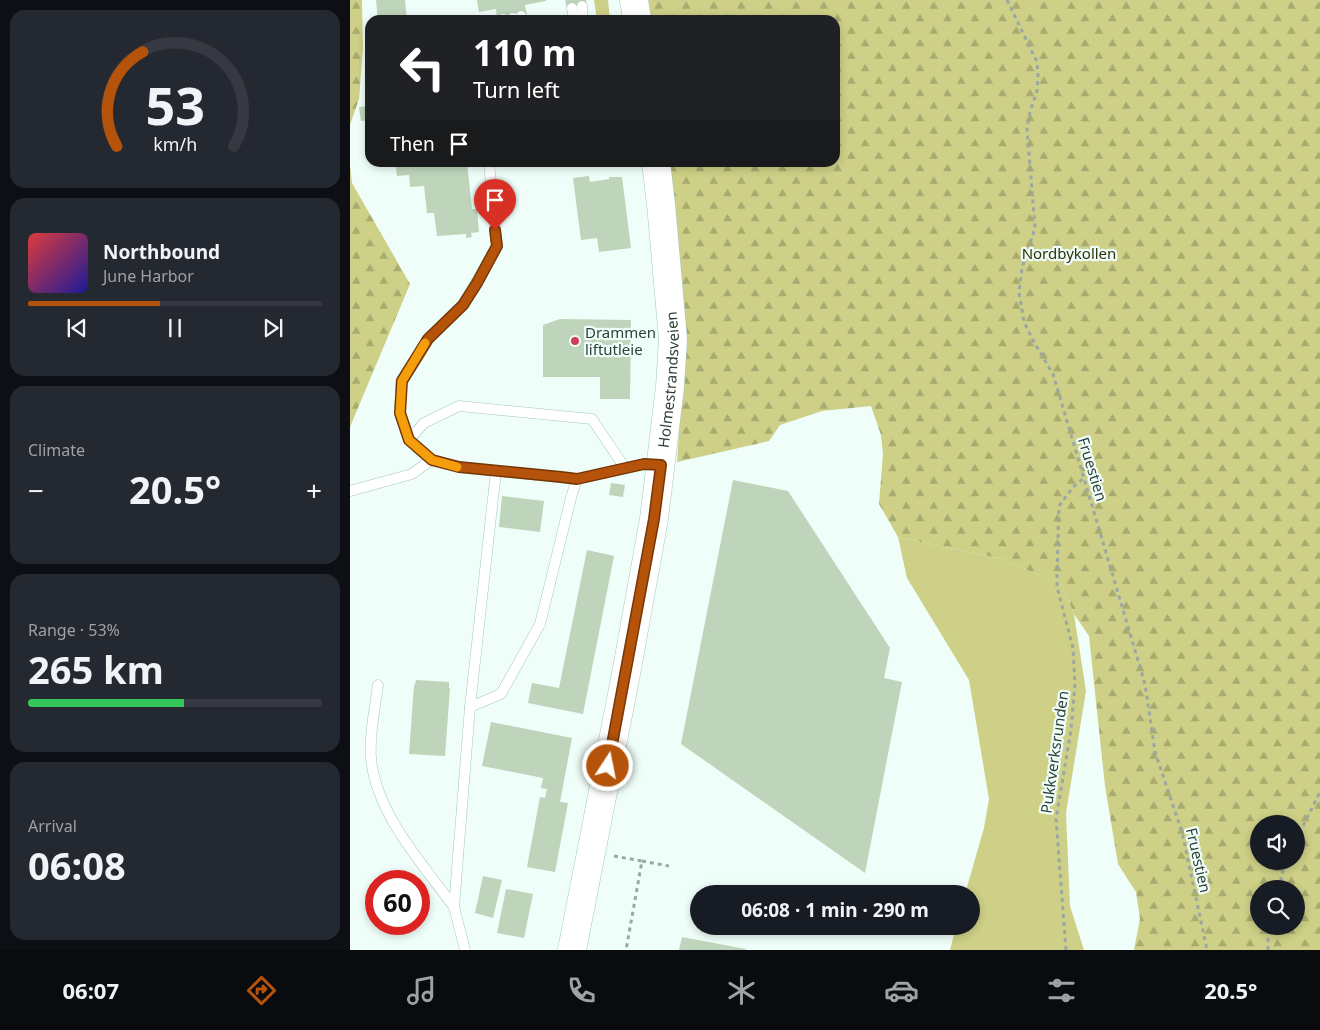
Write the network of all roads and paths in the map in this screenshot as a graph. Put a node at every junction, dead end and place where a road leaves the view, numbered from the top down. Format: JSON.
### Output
{"nodes":[{"id":1,"x":634,"y":0,"type":"edge"},
{"id":2,"x":1007,"y":0,"type":"edge"},
{"id":3,"x":575,"y":15,"type":"edge"},
{"id":4,"x":581,"y":15,"type":"edge"},
{"id":5,"x":636,"y":15,"type":"edge"},
{"id":6,"x":489,"y":167,"type":"edge"},
{"id":7,"x":657,"y":167,"type":"edge"},
{"id":8,"x":409,"y":440,"type":"junction"},
{"id":9,"x":432,"y":460,"type":"junction"},
{"id":10,"x":661,"y":465,"type":"junction"},
{"id":11,"x":625,"y":468,"type":"junction"},
{"id":12,"x":496,"y":471,"type":"junction"},
{"id":13,"x":1084,"y":478,"type":"junction"},
{"id":14,"x":577,"y":479,"type":"junction"},
{"id":15,"x":350,"y":491,"type":"edge"},
{"id":16,"x":378,"y":685,"type":"dead end"},
{"id":17,"x":470,"y":707,"type":"junction"},
{"id":18,"x":1320,"y":792,"type":"edge"},
{"id":19,"x":1305,"y":822,"type":"edge"},
{"id":20,"x":591,"y":852,"type":"junction"},
{"id":21,"x":642,"y":861,"type":"junction"},
{"id":22,"x":669,"y":866,"type":"dead end"},
{"id":23,"x":454,"y":907,"type":"junction"},
{"id":24,"x":1269,"y":935,"type":"edge"},
{"id":25,"x":465,"y":950,"type":"edge"},
{"id":26,"x":572,"y":950,"type":"edge"},
{"id":27,"x":626,"y":950,"type":"edge"},
{"id":28,"x":1066,"y":950,"type":"edge"},
{"id":29,"x":1207,"y":950,"type":"edge"},
{"id":30,"x":1268,"y":950,"type":"edge"}],
"edges":[{"from":1,"to":5,"type":"main road"},
{"from":2,"to":13,"type":"path","name":"Fruestien"},
{"from":3,"to":4,"type":"lane"},
{"from":6,"to":8,"type":"lane"},
{"from":7,"to":10,"type":"main road","name":"Holmestrandsveien"},
{"from":8,"to":9,"type":"lane"},
{"from":8,"to":11,"type":"lane"},
{"from":9,"to":12,"type":"lane"},
{"from":9,"to":15,"type":"lane"},
{"from":10,"to":11,"type":"lane"},
{"from":10,"to":20,"type":"main road","name":"Holmestrandsveien"},
{"from":11,"to":14,"type":"lane"},
{"from":12,"to":14,"type":"lane"},
{"from":12,"to":17,"type":"lane"},
{"from":13,"to":28,"type":"path","name":"Pukkverksrunden"},
{"from":13,"to":29,"type":"path","name":"Fruestien"},
{"from":14,"to":17,"type":"lane"},
{"from":16,"to":23,"type":"lane"},
{"from":17,"to":23,"type":"lane"},
{"from":18,"to":19,"type":"path"},
{"from":20,"to":21,"type":"path"},
{"from":20,"to":26,"type":"main road","name":"Holmestrandsveien"},
{"from":21,"to":22,"type":"path"},
{"from":21,"to":27,"type":"path"},
{"from":23,"to":25,"type":"lane"},
{"from":24,"to":30,"type":"path"}]}
